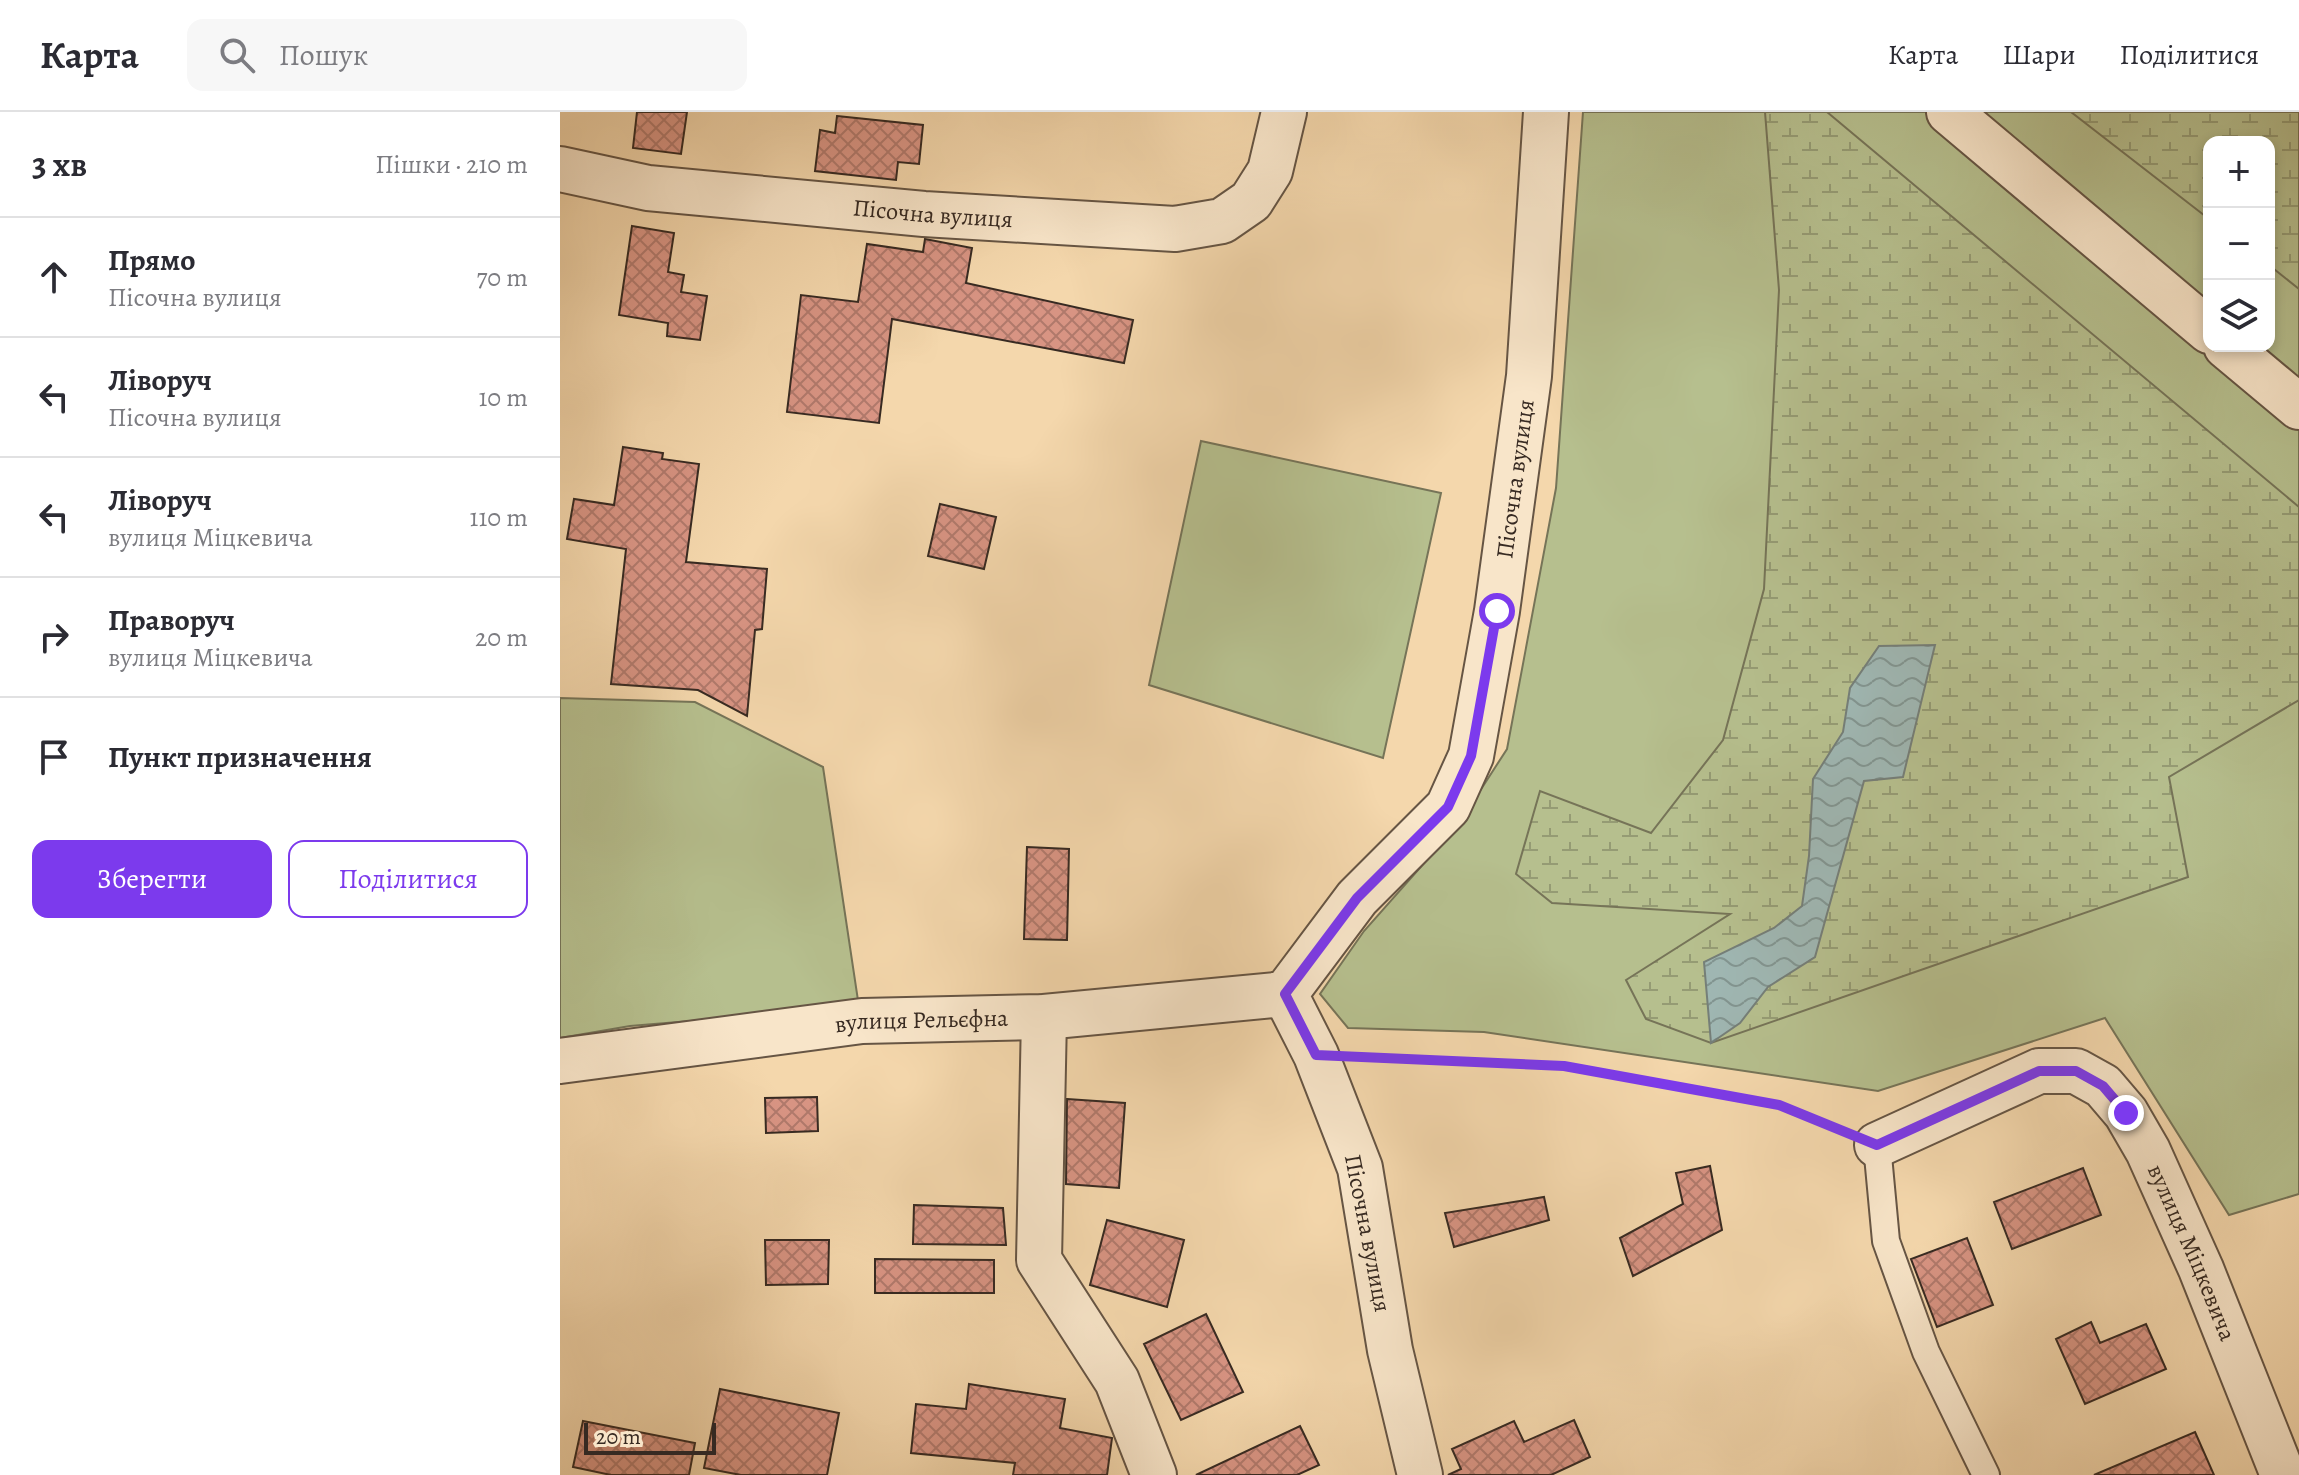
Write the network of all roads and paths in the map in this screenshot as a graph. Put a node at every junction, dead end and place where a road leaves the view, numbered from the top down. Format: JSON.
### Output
{"nodes":[{"id":1,"x":1284,"y":112,"type":"edge"},
{"id":2,"x":1546,"y":112,"type":"edge"},
{"id":3,"x":1949,"y":112,"type":"edge"},
{"id":4,"x":560,"y":169,"type":"edge"},
{"id":5,"x":2203,"y":326,"type":"edge"},
{"id":6,"x":2233,"y":352,"type":"edge"},
{"id":7,"x":2299,"y":407,"type":"edge"},
{"id":8,"x":1285,"y":994,"type":"junction"},
{"id":9,"x":1044,"y":1017,"type":"junction"},
{"id":10,"x":1316,"y":1055,"type":"junction"},
{"id":11,"x":560,"y":1061,"type":"edge"},
{"id":12,"x":1877,"y":1145,"type":"junction"},
{"id":13,"x":1154,"y":1475,"type":"edge"},
{"id":14,"x":1420,"y":1475,"type":"edge"},
{"id":15,"x":1986,"y":1475,"type":"edge"},
{"id":16,"x":2283,"y":1475,"type":"edge"}],
"edges":[{"from":1,"to":4,"type":"street","name":"Пісочна вулиця"},
{"from":2,"to":8,"type":"street","name":"Пісочна вулиця"},
{"from":3,"to":5,"type":"street"},
{"from":6,"to":7,"type":"street"},
{"from":8,"to":9,"type":"street","name":"вулиця Рельєфна"},
{"from":8,"to":10,"type":"street","name":"Пісочна вулиця"},
{"from":9,"to":11,"type":"street","name":"вулиця Рельєфна"},
{"from":9,"to":13,"type":"street"},
{"from":10,"to":12,"type":"path"},
{"from":10,"to":14,"type":"street","name":"Пісочна вулиця"},
{"from":12,"to":15,"type":"lane"},
{"from":12,"to":16,"type":"street","name":"вулиця Міцкевича"}]}
